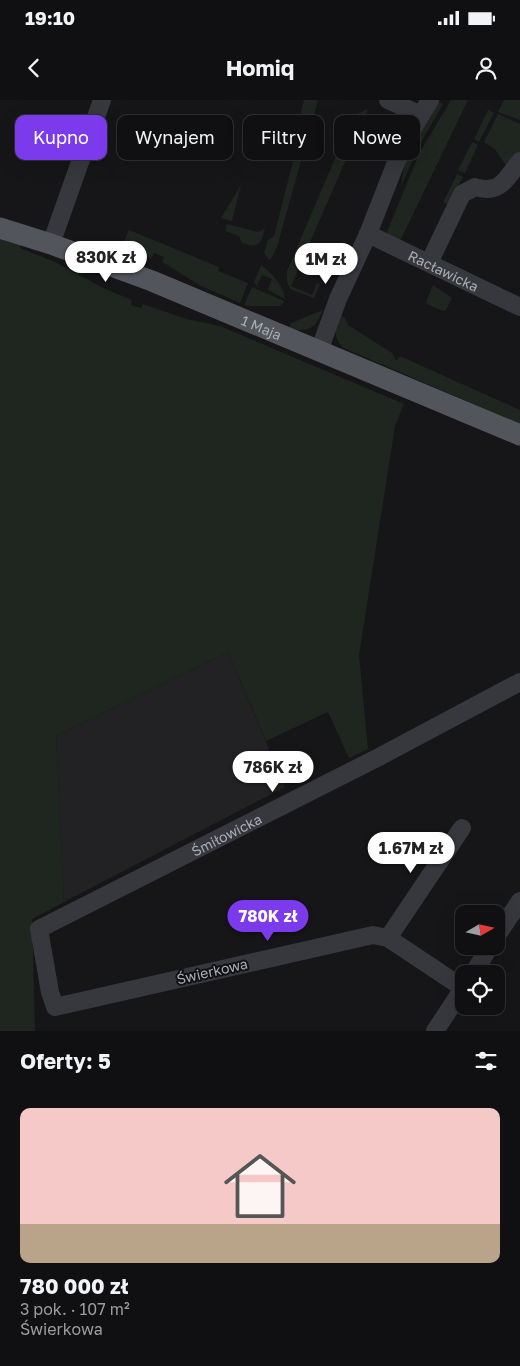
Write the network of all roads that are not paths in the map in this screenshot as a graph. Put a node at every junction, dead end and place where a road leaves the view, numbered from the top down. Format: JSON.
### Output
{"nodes":[{"id":1,"x":102,"y":100,"type":"edge"},
{"id":2,"x":388,"y":100,"type":"edge"},
{"id":3,"x":425,"y":107,"type":"edge"},
{"id":4,"x":520,"y":161,"type":"edge"},
{"id":5,"x":0,"y":228,"type":"edge"},
{"id":6,"x":368,"y":234,"type":"junction"},
{"id":7,"x":51,"y":244,"type":"junction"},
{"id":8,"x":429,"y":264,"type":"junction"},
{"id":9,"x":520,"y":307,"type":"edge"},
{"id":10,"x":319,"y":351,"type":"junction"},
{"id":11,"x":520,"y":435,"type":"edge"},
{"id":12,"x":520,"y":682,"type":"edge"},
{"id":13,"x":462,"y":828,"type":"dead end"},
{"id":14,"x":520,"y":901,"type":"edge"},
{"id":15,"x":505,"y":924,"type":"edge"},
{"id":16,"x":39,"y":929,"type":"joint"},
{"id":17,"x":388,"y":938,"type":"junction"},
{"id":18,"x":455,"y":982,"type":"edge"},
{"id":19,"x":455,"y":1001,"type":"edge"},
{"id":20,"x":435,"y":1031,"type":"edge"}],
"edges":[{"from":1,"to":7,"type":"street"},
{"from":2,"to":3,"type":"street"},
{"from":3,"to":6,"type":"street"},
{"from":4,"to":8,"type":"street"},
{"from":5,"to":7,"type":"main road","name":"1 Maja"},
{"from":6,"to":8,"type":"street","name":"Racławicka"},
{"from":6,"to":10,"type":"street"},
{"from":7,"to":10,"type":"main road","name":"1 Maja"},
{"from":8,"to":9,"type":"street","name":"Racławicka"},
{"from":10,"to":11,"type":"main road","name":"1 Maja"},
{"from":12,"to":16,"type":"street","name":"Śmiłowicka"},
{"from":13,"to":17,"type":"street"},
{"from":14,"to":15,"type":"street"},
{"from":16,"to":17,"type":"street","name":"Świerkowa"},
{"from":17,"to":18,"type":"street"},
{"from":19,"to":20,"type":"street"}]}
